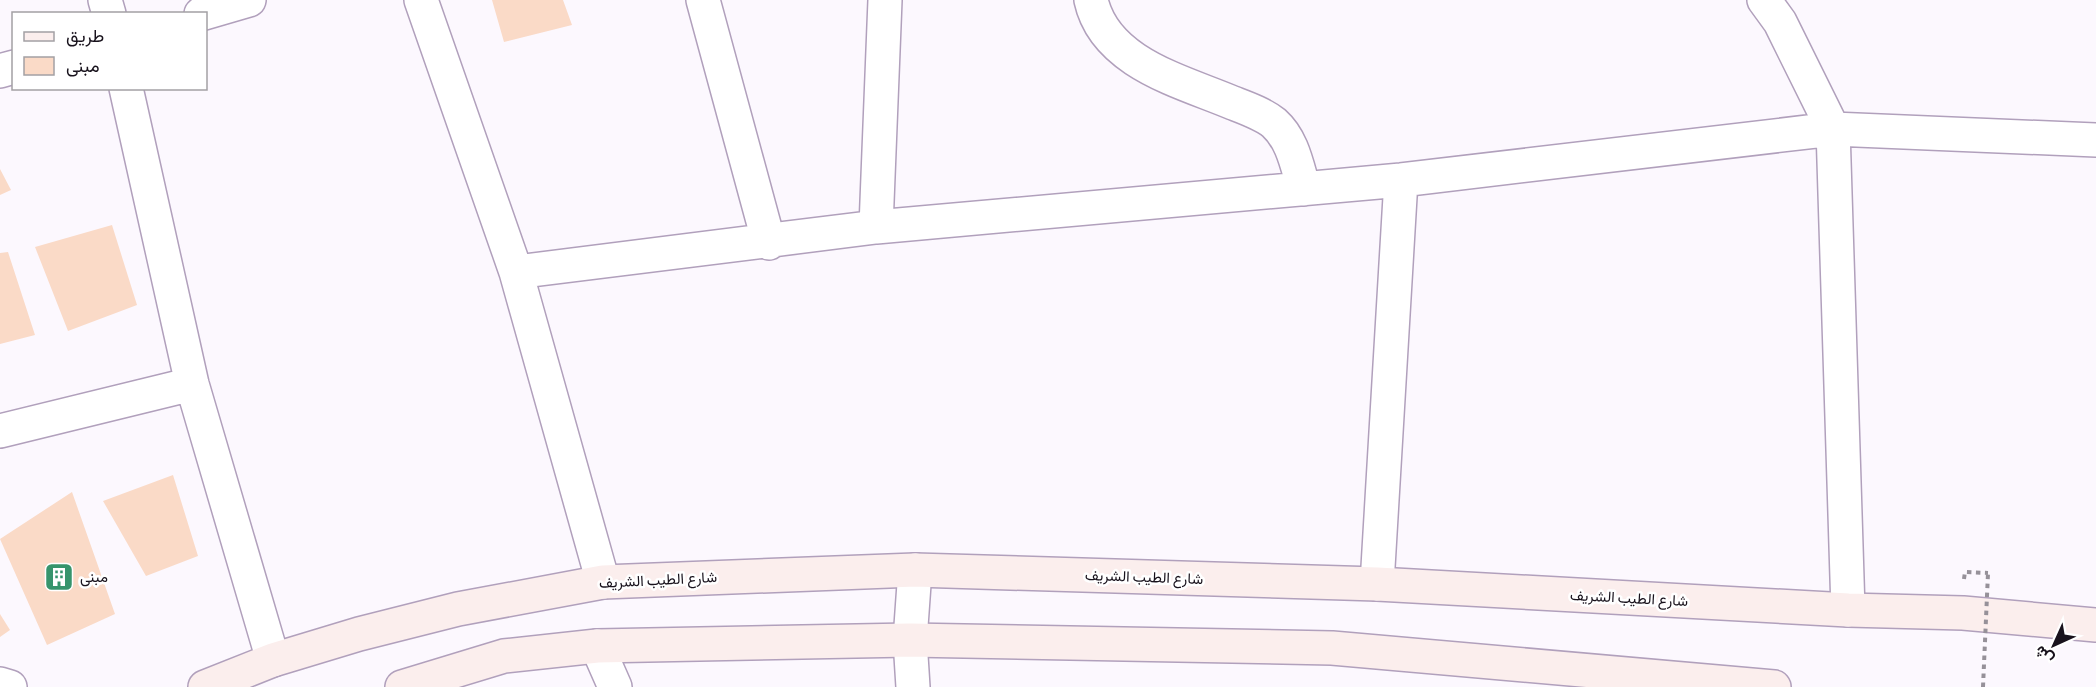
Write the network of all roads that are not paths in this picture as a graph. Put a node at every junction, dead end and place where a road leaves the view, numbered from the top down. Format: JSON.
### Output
{"nodes":[{"id":1,"x":249,"y":0,"type":"edge"},
{"id":2,"x":421,"y":0,"type":"edge"},
{"id":3,"x":703,"y":0,"type":"edge"},
{"id":4,"x":885,"y":0,"type":"edge"},
{"id":5,"x":1091,"y":0,"type":"edge"},
{"id":6,"x":1764,"y":0,"type":"edge"},
{"id":7,"x":207,"y":12,"type":"edge"},
{"id":8,"x":126,"y":90,"type":"edge"},
{"id":9,"x":1833,"y":129,"type":"junction"},
{"id":10,"x":2096,"y":140,"type":"edge"},
{"id":11,"x":1401,"y":180,"type":"junction"},
{"id":12,"x":1304,"y":189,"type":"junction"},
{"id":13,"x":876,"y":227,"type":"junction"},
{"id":14,"x":770,"y":243,"type":"junction"},
{"id":15,"x":516,"y":272,"type":"junction"},
{"id":16,"x":192,"y":384,"type":"junction"},
{"id":17,"x":0,"y":431,"type":"edge"},
{"id":18,"x":915,"y":570,"type":"junction"},
{"id":19,"x":603,"y":582,"type":"junction"},
{"id":20,"x":1377,"y":584,"type":"junction"},
{"id":21,"x":1848,"y":610,"type":"junction"},
{"id":22,"x":2096,"y":625,"type":"edge"},
{"id":23,"x":910,"y":640,"type":"junction"},
{"id":24,"x":597,"y":646,"type":"junction"},
{"id":25,"x":273,"y":660,"type":"junction"},
{"id":26,"x":0,"y":684,"type":"edge"},
{"id":27,"x":10,"y":687,"type":"edge"},
{"id":28,"x":205,"y":687,"type":"edge"},
{"id":29,"x":402,"y":687,"type":"edge"},
{"id":30,"x":615,"y":687,"type":"edge"},
{"id":31,"x":913,"y":687,"type":"edge"},
{"id":32,"x":1774,"y":687,"type":"edge"}],
"edges":[{"from":1,"to":7,"type":"street"},
{"from":2,"to":15,"type":"street"},
{"from":3,"to":14,"type":"street"},
{"from":4,"to":13,"type":"street"},
{"from":5,"to":12,"type":"street"},
{"from":6,"to":9,"type":"street"},
{"from":8,"to":16,"type":"street"},
{"from":9,"to":10,"type":"street"},
{"from":9,"to":11,"type":"street"},
{"from":9,"to":21,"type":"street"},
{"from":11,"to":12,"type":"street"},
{"from":11,"to":20,"type":"street"},
{"from":12,"to":13,"type":"street"},
{"from":13,"to":14,"type":"street"},
{"from":14,"to":15,"type":"street"},
{"from":15,"to":19,"type":"street"},
{"from":16,"to":17,"type":"street"},
{"from":16,"to":25,"type":"street"},
{"from":18,"to":19,"type":"main road","name":"شارع الطيب الشريف"},
{"from":18,"to":20,"type":"main road","name":"شارع الطيب الشريف"},
{"from":18,"to":23,"type":"street"},
{"from":19,"to":25,"type":"main road","name":"شارع الطيب الشريف"},
{"from":20,"to":21,"type":"main road","name":"شارع الطيب الشريف"},
{"from":21,"to":22,"type":"main road","name":"شارع الطيب الشريف"},
{"from":23,"to":24,"type":"main road"},
{"from":23,"to":31,"type":"street"},
{"from":23,"to":32,"type":"main road"},
{"from":24,"to":29,"type":"main road"},
{"from":24,"to":30,"type":"street"},
{"from":25,"to":28,"type":"main road","name":"شارع الطيب الشريف"},
{"from":26,"to":27,"type":"street"}]}
